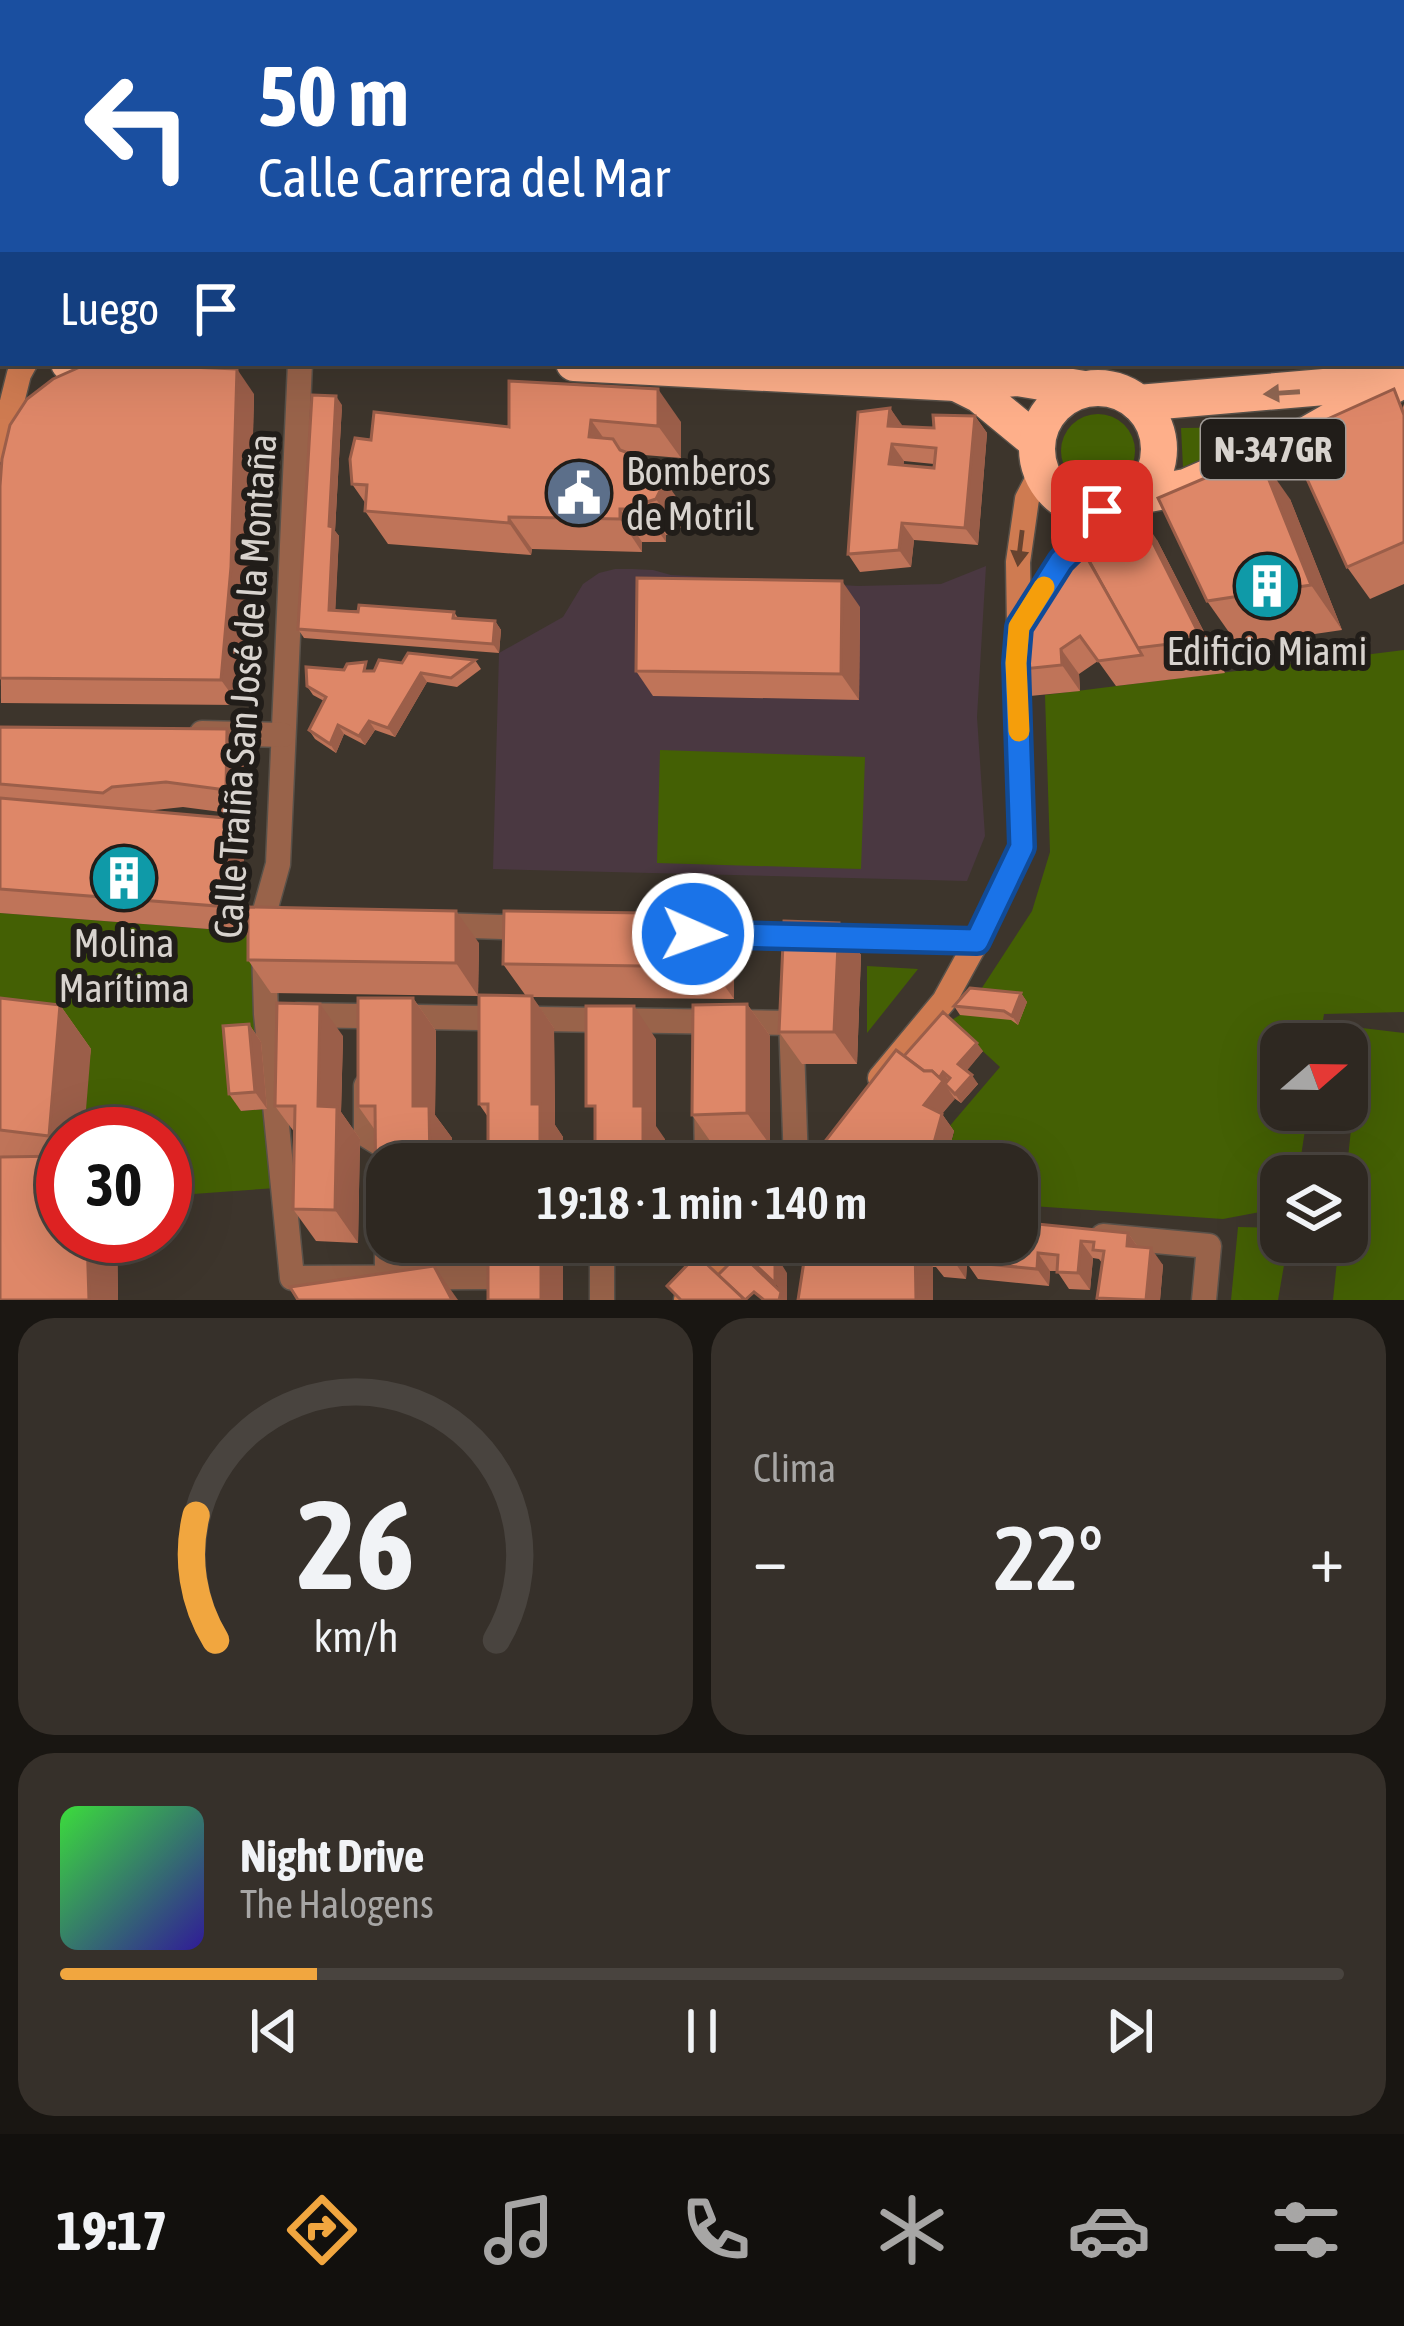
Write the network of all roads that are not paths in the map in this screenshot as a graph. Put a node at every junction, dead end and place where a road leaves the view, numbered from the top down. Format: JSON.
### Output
{"nodes":[{"id":1,"x":23,"y":366,"type":"edge"},
{"id":2,"x":300,"y":366,"type":"edge"},
{"id":3,"x":631,"y":366,"type":"edge"},
{"id":4,"x":1401,"y":380,"type":"edge"},
{"id":5,"x":956,"y":383,"type":"junction"},
{"id":6,"x":1084,"y":389,"type":"junction"},
{"id":7,"x":1138,"y":403,"type":"junction"},
{"id":8,"x":34,"y":418,"type":"edge"},
{"id":9,"x":1039,"y":457,"type":"junction"},
{"id":10,"x":7,"y":459,"type":"edge"},
{"id":11,"x":1138,"y":496,"type":"junction"},
{"id":12,"x":1102,"y":511,"type":"junction"},
{"id":13,"x":1019,"y":627,"type":"junction"},
{"id":14,"x":189,"y":733,"type":"edge"},
{"id":15,"x":284,"y":735,"type":"junction"},
{"id":16,"x":406,"y":923,"type":"edge"},
{"id":17,"x":550,"y":928,"type":"edge"},
{"id":18,"x":669,"y":933,"type":"edge"},
{"id":19,"x":977,"y":941,"type":"junction"},
{"id":20,"x":266,"y":1014,"type":"junction"},
{"id":21,"x":367,"y":1041,"type":"junction"},
{"id":22,"x":706,"y":1046,"type":"junction"},
{"id":23,"x":858,"y":1105,"type":"edge"},
{"id":24,"x":379,"y":1143,"type":"edge"},
{"id":25,"x":706,"y":1143,"type":"edge"},
{"id":26,"x":795,"y":1143,"type":"edge"},
{"id":27,"x":1081,"y":1234,"type":"edge"},
{"id":28,"x":387,"y":1263,"type":"edge"},
{"id":29,"x":602,"y":1263,"type":"edge"},
{"id":30,"x":707,"y":1263,"type":"edge"},
{"id":31,"x":721,"y":1263,"type":"edge"},
{"id":32,"x":387,"y":1278,"type":"junction"},
{"id":33,"x":707,"y":1278,"type":"junction"},
{"id":34,"x":494,"y":1279,"type":"edge"},
{"id":35,"x":602,"y":1300,"type":"edge"},
{"id":36,"x":686,"y":1300,"type":"edge"},
{"id":37,"x":1204,"y":1300,"type":"edge"}],
"edges":[{"from":1,"to":10,"type":"street"},
{"from":2,"to":15,"type":"street","name":"Calle Traiña San José de la Montaña"},
{"from":3,"to":5,"type":"highway"},
{"from":4,"to":7,"type":"highway","number":"N-347GR","one_way":true},
{"from":4,"to":11,"type":"highway","number":"N-347GR"},
{"from":5,"to":6,"type":"highway"},
{"from":5,"to":9,"type":"highway"},
{"from":6,"to":7,"type":"highway"},
{"from":6,"to":9,"type":"highway"},
{"from":7,"to":11,"type":"highway"},
{"from":8,"to":10,"type":"street"},
{"from":9,"to":12,"type":"highway"},
{"from":9,"to":13,"type":"street","one_way":true},
{"from":11,"to":12,"type":"highway"},
{"from":12,"to":13,"type":"street"},
{"from":13,"to":19,"type":"street"},
{"from":14,"to":15,"type":"street"},
{"from":15,"to":20,"type":"street","name":"Calle Traiña San José de la Montaña"},
{"from":16,"to":17,"type":"street"},
{"from":18,"to":19,"type":"street"},
{"from":19,"to":23,"type":"street"},
{"from":20,"to":21,"type":"street"},
{"from":20,"to":32,"type":"street","name":"Calle Traiña San José de la Montaña"},
{"from":21,"to":22,"type":"street"},
{"from":21,"to":24,"type":"street"},
{"from":22,"to":25,"type":"street"},
{"from":22,"to":26,"type":"street"},
{"from":27,"to":37,"type":"street"},
{"from":28,"to":32,"type":"street"},
{"from":29,"to":35,"type":"street"},
{"from":30,"to":33,"type":"street"},
{"from":31,"to":33,"type":"street"},
{"from":32,"to":34,"type":"street"},
{"from":33,"to":36,"type":"street"}]}
